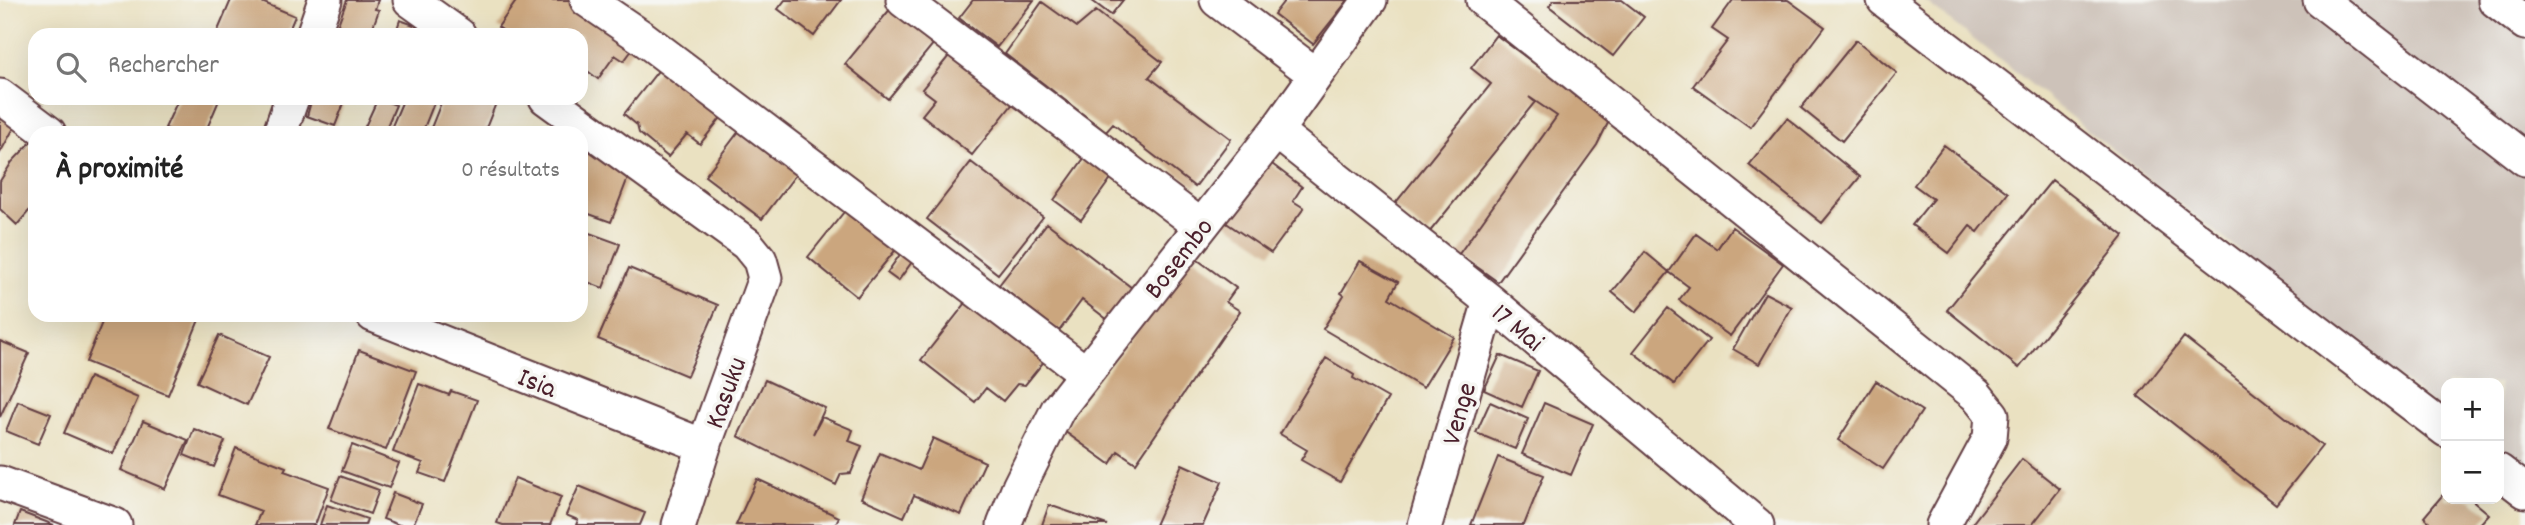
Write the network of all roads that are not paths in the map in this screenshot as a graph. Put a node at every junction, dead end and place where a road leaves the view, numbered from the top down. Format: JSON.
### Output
{"nodes":[{"id":1,"x":325,"y":0,"type":"edge"},
{"id":2,"x":410,"y":0,"type":"edge"},
{"id":3,"x":587,"y":0,"type":"edge"},
{"id":4,"x":903,"y":0,"type":"edge"},
{"id":5,"x":1217,"y":0,"type":"edge"},
{"id":6,"x":1370,"y":0,"type":"edge"},
{"id":7,"x":1483,"y":0,"type":"edge"},
{"id":8,"x":1884,"y":0,"type":"edge"},
{"id":9,"x":2320,"y":0,"type":"edge"},
{"id":10,"x":2495,"y":0,"type":"edge"},
{"id":11,"x":2525,"y":23,"type":"edge"},
{"id":12,"x":315,"y":28,"type":"edge"},
{"id":13,"x":449,"y":28,"type":"edge"},
{"id":14,"x":1317,"y":75,"type":"junction"},
{"id":15,"x":0,"y":96,"type":"edge"},
{"id":16,"x":290,"y":105,"type":"edge"},
{"id":17,"x":556,"y":105,"type":"edge"},
{"id":18,"x":41,"y":126,"type":"edge"},
{"id":19,"x":282,"y":126,"type":"edge"},
{"id":20,"x":585,"y":126,"type":"edge"},
{"id":21,"x":588,"y":129,"type":"edge"},
{"id":22,"x":1276,"y":131,"type":"junction"},
{"id":23,"x":2525,"y":159,"type":"edge"},
{"id":24,"x":1201,"y":226,"type":"junction"},
{"id":25,"x":1490,"y":302,"type":"junction"},
{"id":26,"x":391,"y":322,"type":"edge"},
{"id":27,"x":1086,"y":373,"type":"junction"},
{"id":28,"x":2441,"y":426,"type":"edge"},
{"id":29,"x":704,"y":446,"type":"junction"},
{"id":30,"x":2504,"y":475,"type":"edge"},
{"id":31,"x":0,"y":483,"type":"edge"},
{"id":32,"x":2525,"y":491,"type":"edge"},
{"id":33,"x":115,"y":525,"type":"edge"},
{"id":34,"x":679,"y":525,"type":"edge"},
{"id":35,"x":1004,"y":525,"type":"edge"},
{"id":36,"x":1425,"y":525,"type":"edge"},
{"id":37,"x":1758,"y":525,"type":"edge"},
{"id":38,"x":1944,"y":525,"type":"edge"}],
"edges":[{"from":1,"to":12,"type":"street"},
{"from":2,"to":13,"type":"street"},
{"from":3,"to":27,"type":"street"},
{"from":4,"to":24,"type":"street"},
{"from":5,"to":14,"type":"street"},
{"from":6,"to":14,"type":"street","name":"Bosembo"},
{"from":7,"to":38,"type":"street"},
{"from":8,"to":28,"type":"street"},
{"from":9,"to":23,"type":"street"},
{"from":10,"to":11,"type":"street"},
{"from":14,"to":22,"type":"street","name":"Bosembo"},
{"from":15,"to":18,"type":"street"},
{"from":16,"to":19,"type":"street"},
{"from":17,"to":20,"type":"street","name":"Kasuku"},
{"from":21,"to":29,"type":"street","name":"Kasuku"},
{"from":22,"to":24,"type":"street","name":"Bosembo"},
{"from":22,"to":25,"type":"street","name":"17 Mai"},
{"from":24,"to":27,"type":"street","name":"Bosembo"},
{"from":25,"to":36,"type":"street","name":"Venge"},
{"from":25,"to":37,"type":"street","name":"17 Mai"},
{"from":26,"to":29,"type":"street","name":"Isia"},
{"from":27,"to":35,"type":"street","name":"Bosembo"},
{"from":29,"to":34,"type":"street","name":"Kasuku"},
{"from":30,"to":32,"type":"street"},
{"from":31,"to":33,"type":"street"}]}
